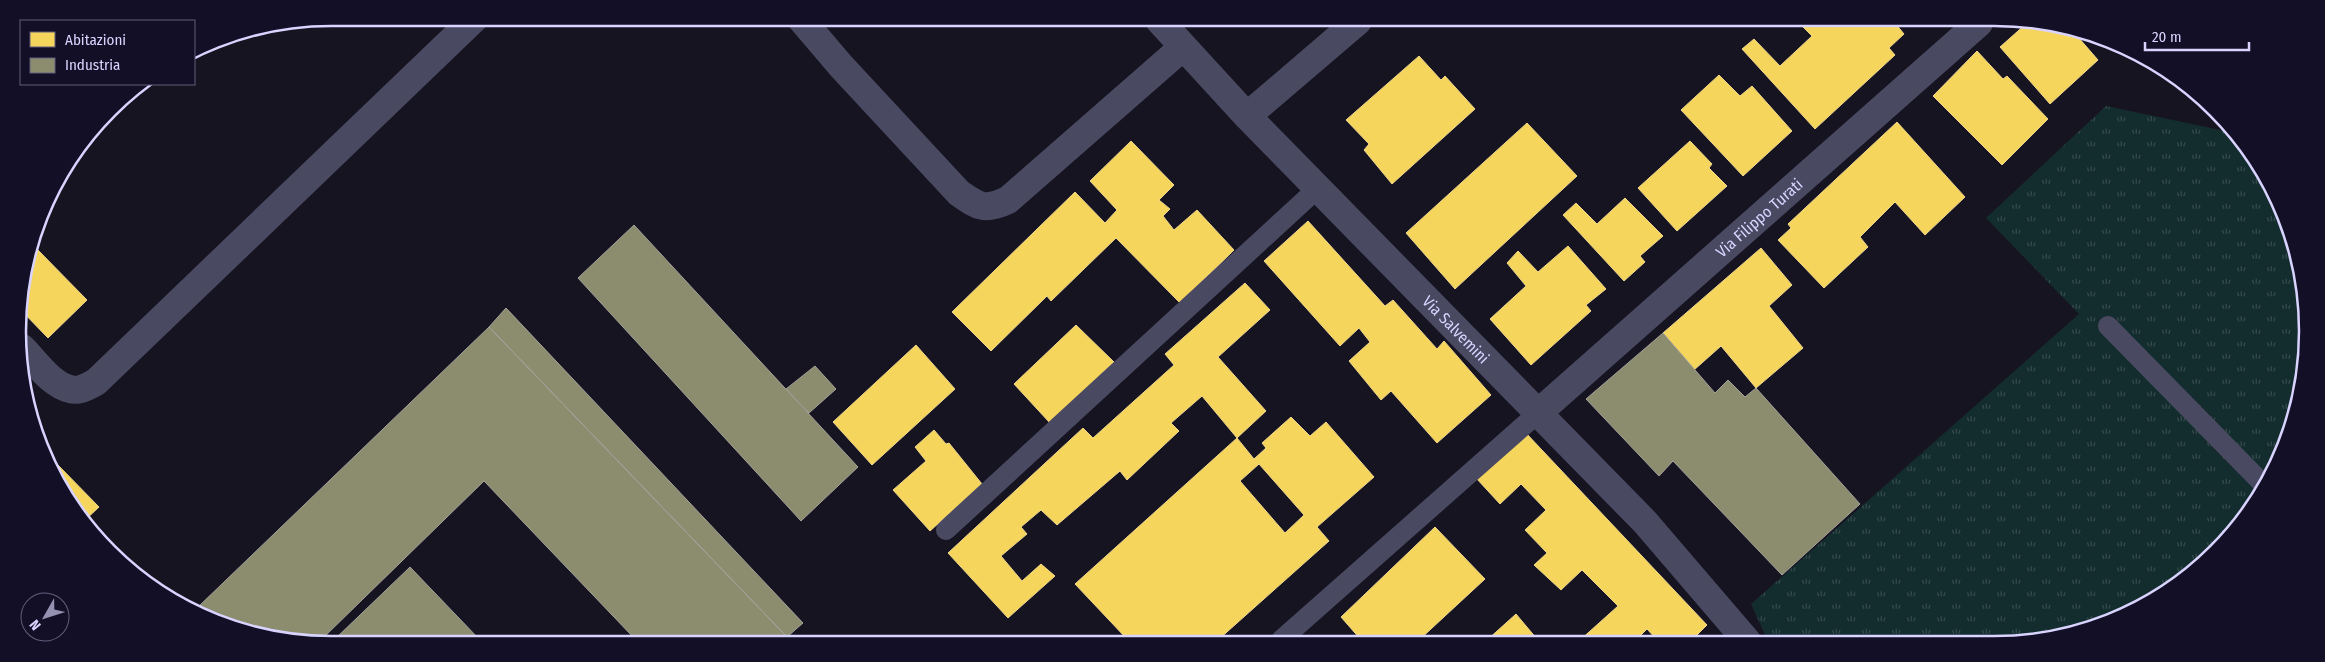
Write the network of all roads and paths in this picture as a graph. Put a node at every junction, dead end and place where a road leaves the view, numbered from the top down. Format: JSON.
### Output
{"nodes":[{"id":1,"x":467,"y":26,"type":"edge"},
{"id":2,"x":807,"y":26,"type":"edge"},
{"id":3,"x":1165,"y":26,"type":"edge"},
{"id":4,"x":1352,"y":26,"type":"edge"},
{"id":5,"x":1976,"y":26,"type":"edge"},
{"id":6,"x":1183,"y":46,"type":"junction"},
{"id":7,"x":1247,"y":116,"type":"junction"},
{"id":8,"x":1318,"y":188,"type":"junction"},
{"id":9,"x":2108,"y":326,"type":"dead end"},
{"id":10,"x":27,"y":353,"type":"edge"},
{"id":11,"x":1538,"y":413,"type":"junction"},
{"id":12,"x":2259,"y":480,"type":"edge"},
{"id":13,"x":946,"y":530,"type":"dead end"},
{"id":14,"x":1286,"y":636,"type":"edge"},
{"id":15,"x":1739,"y":636,"type":"edge"}],
"edges":[{"from":1,"to":10,"type":"street"},
{"from":2,"to":6,"type":"street"},
{"from":3,"to":6,"type":"street","name":"Via Salvemini"},
{"from":4,"to":7,"type":"street"},
{"from":5,"to":11,"type":"street","name":"Via Filippo Turati"},
{"from":6,"to":7,"type":"street","name":"Via Salvemini"},
{"from":7,"to":8,"type":"street","name":"Via Salvemini"},
{"from":8,"to":11,"type":"street","name":"Via Salvemini"},
{"from":8,"to":13,"type":"lane"},
{"from":9,"to":12,"type":"lane"},
{"from":11,"to":14,"type":"lane"},
{"from":11,"to":15,"type":"street","name":"Via Salvemini"}]}
